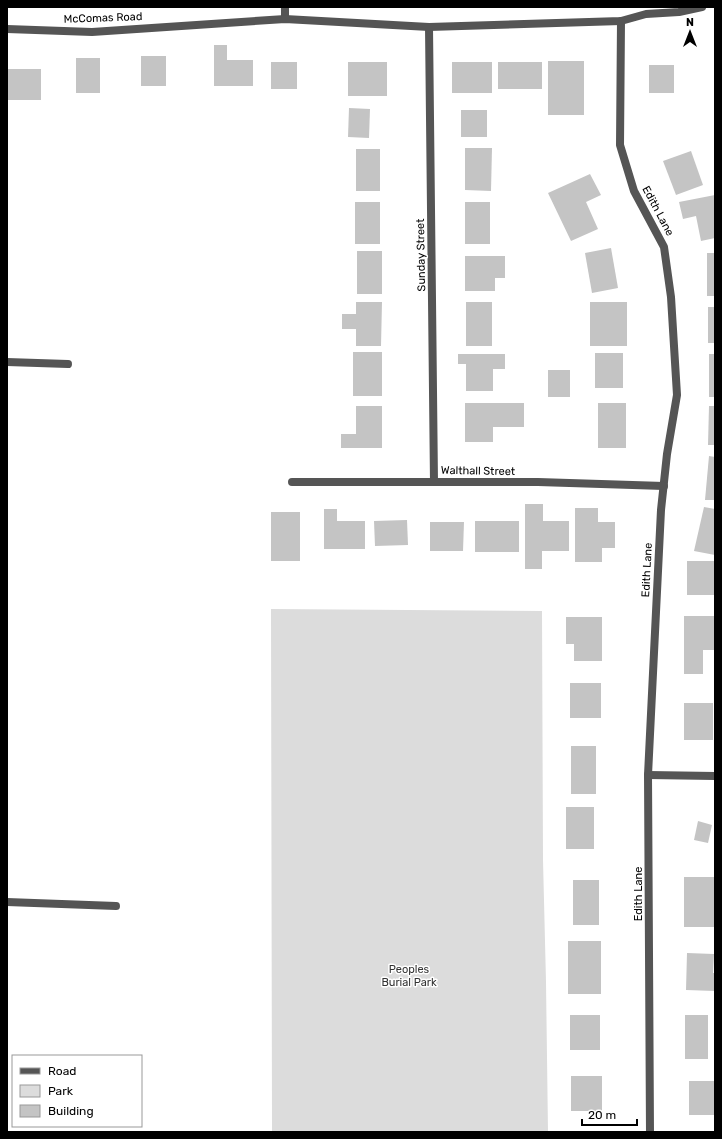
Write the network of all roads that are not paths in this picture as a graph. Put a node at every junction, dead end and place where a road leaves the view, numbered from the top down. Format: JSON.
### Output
{"nodes":[{"id":1,"x":285,"y":7,"type":"edge"},
{"id":2,"x":702,"y":7,"type":"edge"},
{"id":3,"x":646,"y":11,"type":"edge"},
{"id":4,"x":285,"y":19,"type":"junction"},
{"id":5,"x":621,"y":21,"type":"junction"},
{"id":6,"x":429,"y":27,"type":"junction"},
{"id":7,"x":7,"y":29,"type":"edge"},
{"id":8,"x":7,"y":362,"type":"edge"},
{"id":9,"x":68,"y":364,"type":"dead end"},
{"id":10,"x":292,"y":482,"type":"dead end"},
{"id":11,"x":434,"y":482,"type":"junction"},
{"id":12,"x":664,"y":486,"type":"junction"},
{"id":13,"x":648,"y":776,"type":"junction"},
{"id":14,"x":715,"y":776,"type":"edge"},
{"id":15,"x":7,"y":902,"type":"edge"},
{"id":16,"x":116,"y":906,"type":"dead end"},
{"id":17,"x":650,"y":1132,"type":"edge"}],
"edges":[{"from":1,"to":4,"type":"street"},
{"from":2,"to":3,"type":"street","name":"McComas Road"},
{"from":3,"to":5,"type":"street","name":"McComas Road"},
{"from":4,"to":6,"type":"street","name":"McComas Road"},
{"from":4,"to":7,"type":"street","name":"McComas Road"},
{"from":5,"to":6,"type":"street","name":"McComas Road"},
{"from":5,"to":12,"type":"street","name":"Edith Lane"},
{"from":6,"to":11,"type":"street","name":"Sunday Street"},
{"from":8,"to":9,"type":"street"},
{"from":10,"to":11,"type":"street","name":"Walthall Street"},
{"from":11,"to":12,"type":"street","name":"Walthall Street"},
{"from":12,"to":13,"type":"street","name":"Edith Lane"},
{"from":13,"to":14,"type":"street"},
{"from":13,"to":17,"type":"street","name":"Edith Lane"},
{"from":15,"to":16,"type":"street"}]}
